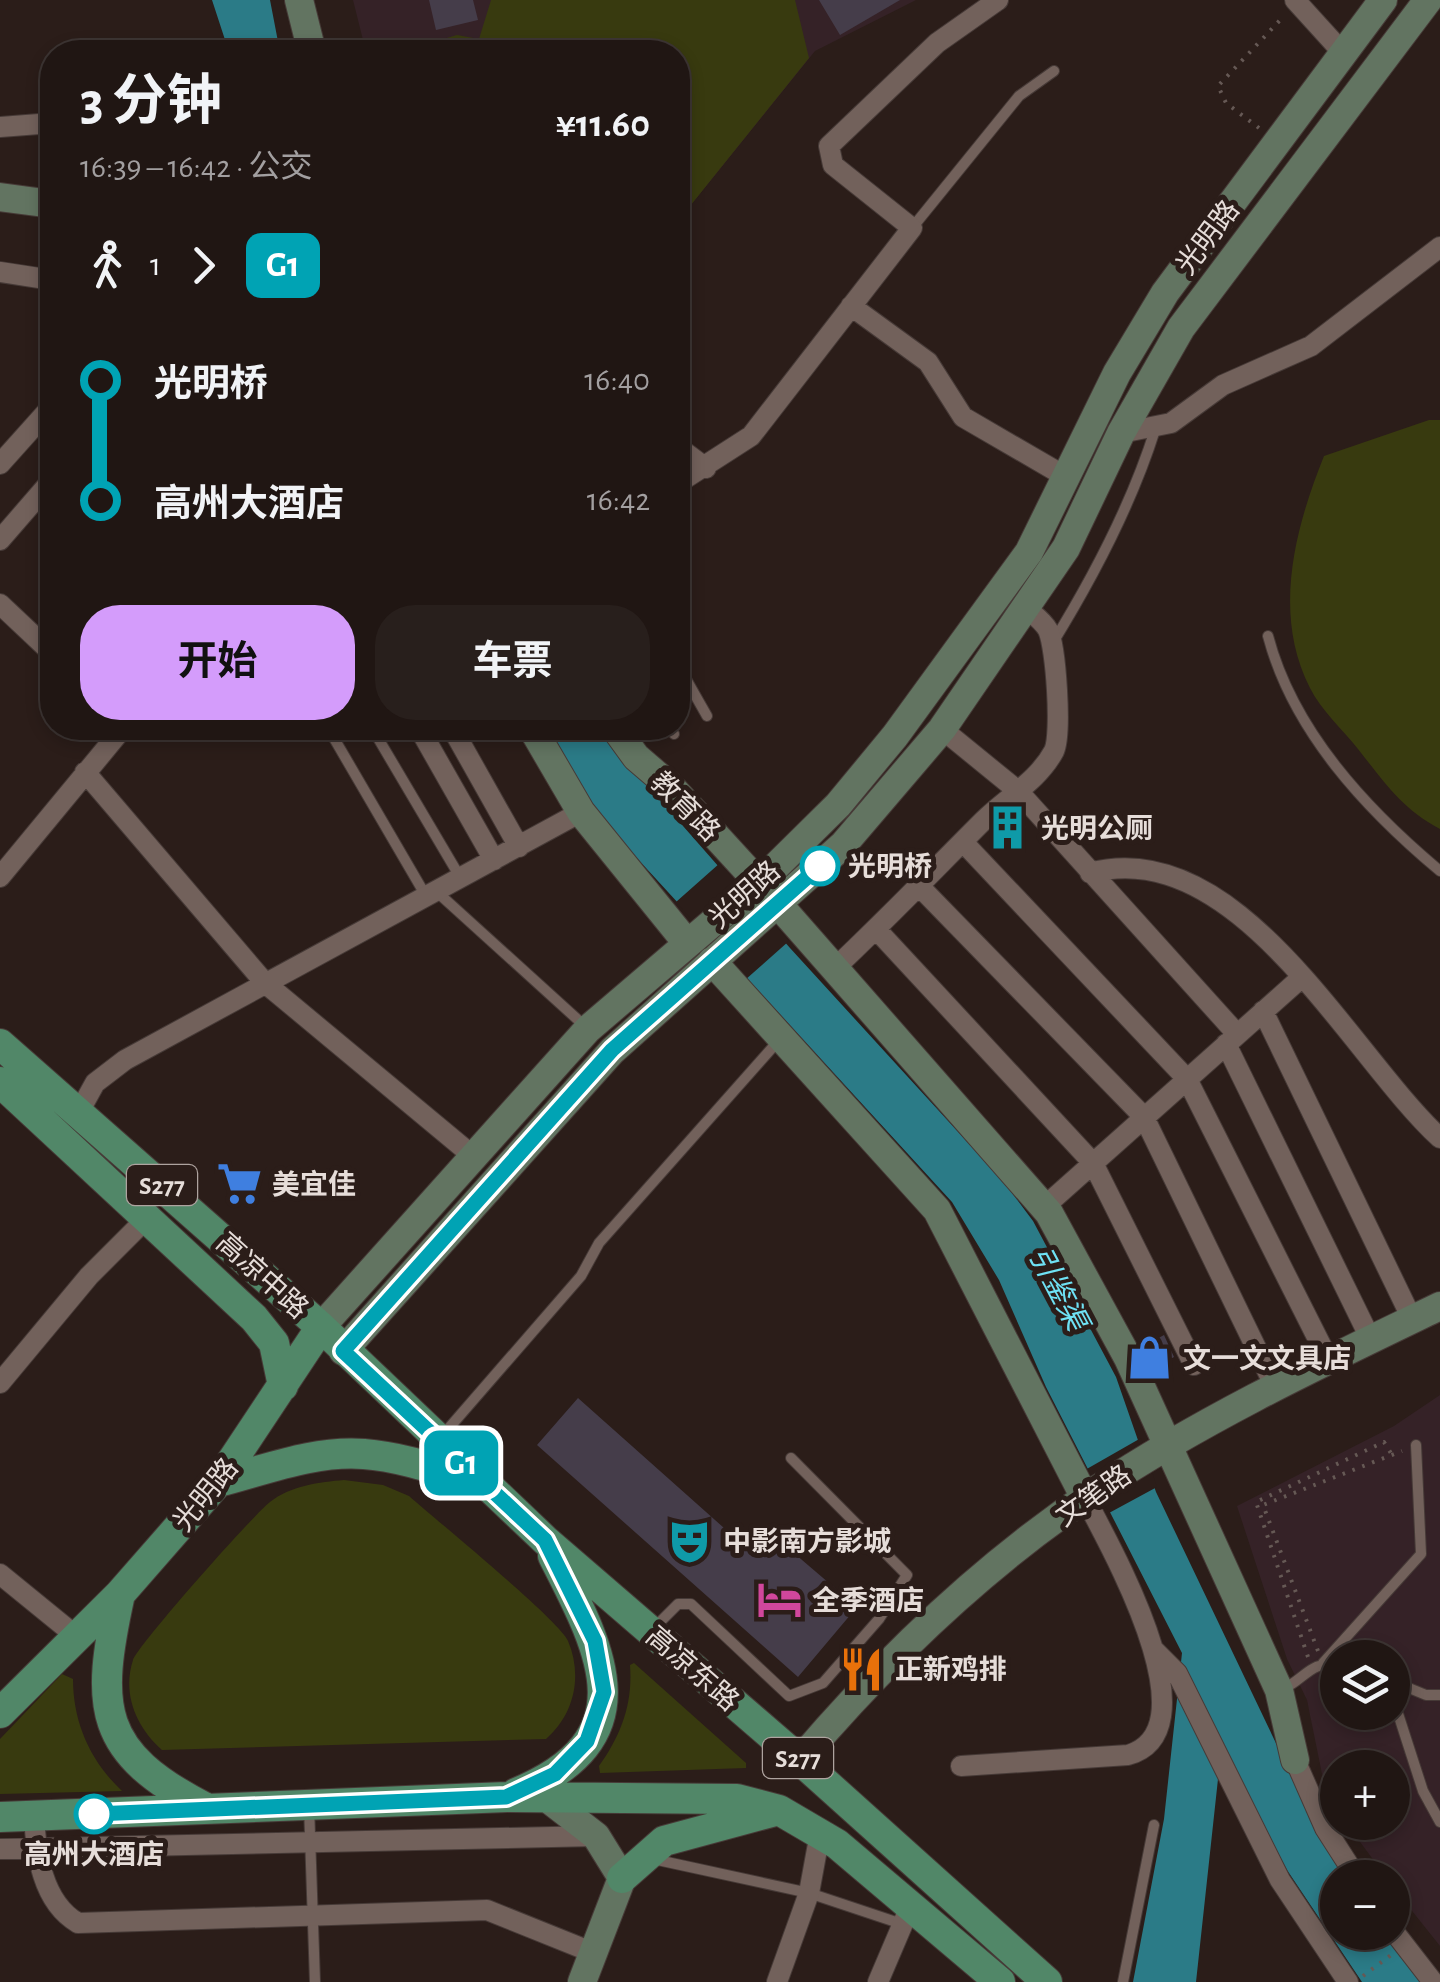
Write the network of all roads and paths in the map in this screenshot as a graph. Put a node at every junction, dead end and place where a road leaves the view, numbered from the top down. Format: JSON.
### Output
{"nodes":[{"id":1,"x":299,"y":0,"type":"edge"},
{"id":2,"x":998,"y":0,"type":"edge"},
{"id":3,"x":1383,"y":0,"type":"edge"},
{"id":4,"x":1428,"y":0,"type":"edge"},
{"id":5,"x":1297,"y":1,"type":"edge"},
{"id":6,"x":306,"y":40,"type":"edge"},
{"id":7,"x":1344,"y":54,"type":"junction"},
{"id":8,"x":1054,"y":71,"type":"dead end"},
{"id":9,"x":40,"y":124,"type":"edge"},
{"id":10,"x":0,"y":127,"type":"edge"},
{"id":11,"x":1278,"y":141,"type":"junction"},
{"id":12,"x":0,"y":196,"type":"edge"},
{"id":13,"x":40,"y":202,"type":"edge"},
{"id":14,"x":912,"y":228,"type":"junction"},
{"id":15,"x":1440,"y":247,"type":"edge"},
{"id":16,"x":0,"y":272,"type":"edge"},
{"id":17,"x":40,"y":278,"type":"edge"},
{"id":18,"x":852,"y":306,"type":"junction"},
{"id":19,"x":40,"y":419,"type":"edge"},
{"id":20,"x":1155,"y":430,"type":"junction"},
{"id":21,"x":1121,"y":433,"type":"junction"},
{"id":22,"x":690,"y":456,"type":"edge"},
{"id":23,"x":0,"y":464,"type":"edge"},
{"id":24,"x":706,"y":468,"type":"junction"},
{"id":25,"x":690,"y":477,"type":"edge"},
{"id":26,"x":1068,"y":478,"type":"junction"},
{"id":27,"x":40,"y":494,"type":"edge"},
{"id":28,"x":0,"y":540,"type":"edge"},
{"id":29,"x":0,"y":604,"type":"edge"},
{"id":30,"x":1026,"y":608,"type":"junction"},
{"id":31,"x":1268,"y":636,"type":"dead end"},
{"id":32,"x":40,"y":642,"type":"edge"},
{"id":33,"x":1052,"y":644,"type":"junction"},
{"id":34,"x":690,"y":686,"type":"edge"},
{"id":35,"x":708,"y":716,"type":"dead end"},
{"id":36,"x":942,"y":729,"type":"junction"},
{"id":37,"x":113,"y":740,"type":"edge"},
{"id":38,"x":335,"y":740,"type":"edge"},
{"id":39,"x":379,"y":740,"type":"edge"},
{"id":40,"x":426,"y":740,"type":"edge"},
{"id":41,"x":459,"y":740,"type":"edge"},
{"id":42,"x":539,"y":740,"type":"edge"},
{"id":43,"x":623,"y":740,"type":"edge"},
{"id":44,"x":85,"y":772,"type":"junction"},
{"id":45,"x":1018,"y":791,"type":"junction"},
{"id":46,"x":581,"y":812,"type":"junction"},
{"id":47,"x":963,"y":842,"type":"junction"},
{"id":48,"x":519,"y":847,"type":"junction"},
{"id":49,"x":494,"y":860,"type":"junction"},
{"id":50,"x":1440,"y":871,"type":"edge"},
{"id":51,"x":1090,"y":873,"type":"junction"},
{"id":52,"x":0,"y":877,"type":"edge"},
{"id":53,"x":461,"y":878,"type":"junction"},
{"id":54,"x":754,"y":886,"type":"junction"},
{"id":55,"x":920,"y":887,"type":"junction"},
{"id":56,"x":431,"y":894,"type":"junction"},
{"id":57,"x":774,"y":908,"type":"junction"},
{"id":58,"x":876,"y":929,"type":"junction"},
{"id":59,"x":706,"y":947,"type":"junction"},
{"id":60,"x":836,"y":968,"type":"junction"},
{"id":61,"x":1301,"y":978,"type":"junction"},
{"id":62,"x":265,"y":984,"type":"junction"},
{"id":63,"x":1263,"y":1011,"type":"junction"},
{"id":64,"x":588,"y":1029,"type":"junction"},
{"id":65,"x":781,"y":1038,"type":"junction"},
{"id":66,"x":1231,"y":1039,"type":"junction"},
{"id":67,"x":0,"y":1044,"type":"edge"},
{"id":68,"x":1187,"y":1079,"type":"junction"},
{"id":69,"x":0,"y":1082,"type":"edge"},
{"id":70,"x":79,"y":1112,"type":"junction"},
{"id":71,"x":1144,"y":1117,"type":"junction"},
{"id":72,"x":1440,"y":1138,"type":"edge"},
{"id":73,"x":473,"y":1156,"type":"junction"},
{"id":74,"x":133,"y":1160,"type":"junction"},
{"id":75,"x":1092,"y":1163,"type":"junction"},
{"id":76,"x":112,"y":1184,"type":"junction"},
{"id":77,"x":1044,"y":1207,"type":"junction"},
{"id":78,"x":148,"y":1217,"type":"junction"},
{"id":79,"x":415,"y":1220,"type":"junction"},
{"id":80,"x":438,"y":1243,"type":"junction"},
{"id":81,"x":1440,"y":1306,"type":"edge"},
{"id":82,"x":1412,"y":1319,"type":"junction"},
{"id":83,"x":321,"y":1327,"type":"junction"},
{"id":84,"x":1371,"y":1340,"type":"junction"},
{"id":85,"x":343,"y":1351,"type":"junction"},
{"id":86,"x":1330,"y":1361,"type":"junction"},
{"id":87,"x":1194,"y":1365,"type":"dead end"},
{"id":88,"x":0,"y":1383,"type":"edge"},
{"id":89,"x":283,"y":1386,"type":"junction"},
{"id":90,"x":1276,"y":1388,"type":"junction"},
{"id":91,"x":438,"y":1441,"type":"junction"},
{"id":92,"x":1416,"y":1444,"type":"joint"},
{"id":93,"x":1160,"y":1450,"type":"junction"},
{"id":94,"x":1392,"y":1455,"type":"junction"},
{"id":95,"x":791,"y":1458,"type":"dead end"},
{"id":96,"x":218,"y":1482,"type":"junction"},
{"id":97,"x":482,"y":1482,"type":"junction"},
{"id":98,"x":1090,"y":1494,"type":"junction"},
{"id":99,"x":545,"y":1540,"type":"junction"},
{"id":100,"x":0,"y":1574,"type":"edge"},
{"id":101,"x":120,"y":1594,"type":"junction"},
{"id":102,"x":650,"y":1631,"type":"junction"},
{"id":103,"x":76,"y":1636,"type":"junction"},
{"id":104,"x":1155,"y":1651,"type":"junction"},
{"id":105,"x":1318,"y":1665,"type":"junction"},
{"id":106,"x":1410,"y":1688,"type":"edge"},
{"id":107,"x":1279,"y":1690,"type":"junction"},
{"id":108,"x":1440,"y":1695,"type":"edge"},
{"id":109,"x":2,"y":1711,"type":"edge"},
{"id":110,"x":1403,"y":1730,"type":"edge"},
{"id":111,"x":800,"y":1760,"type":"junction"},
{"id":112,"x":1295,"y":1760,"type":"joint"},
{"id":113,"x":961,"y":1766,"type":"dead end"},
{"id":114,"x":506,"y":1797,"type":"junction"},
{"id":115,"x":547,"y":1798,"type":"junction"},
{"id":116,"x":309,"y":1805,"type":"junction"},
{"id":117,"x":208,"y":1809,"type":"junction"},
{"id":118,"x":779,"y":1810,"type":"junction"},
{"id":119,"x":34,"y":1816,"type":"junction"},
{"id":120,"x":0,"y":1817,"type":"edge"},
{"id":121,"x":1440,"y":1822,"type":"edge"},
{"id":122,"x":1154,"y":1825,"type":"dead end"},
{"id":123,"x":820,"y":1833,"type":"junction"},
{"id":124,"x":596,"y":1836,"type":"junction"},
{"id":125,"x":311,"y":1841,"type":"junction"},
{"id":126,"x":35,"y":1848,"type":"junction"},
{"id":127,"x":0,"y":1849,"type":"edge"},
{"id":128,"x":1345,"y":1860,"type":"edge"},
{"id":129,"x":632,"y":1868,"type":"junction"},
{"id":130,"x":809,"y":1892,"type":"junction"},
{"id":131,"x":312,"y":1915,"type":"junction"},
{"id":132,"x":906,"y":1915,"type":"junction"},
{"id":133,"x":1384,"y":1950,"type":"edge"},
{"id":134,"x":1403,"y":1950,"type":"edge"},
{"id":135,"x":594,"y":1953,"type":"junction"},
{"id":136,"x":1353,"y":1981,"type":"edge"},
{"id":137,"x":315,"y":1982,"type":"edge"},
{"id":138,"x":582,"y":1982,"type":"edge"},
{"id":139,"x":777,"y":1982,"type":"edge"},
{"id":140,"x":878,"y":1982,"type":"edge"},
{"id":141,"x":1000,"y":1982,"type":"edge"},
{"id":142,"x":1046,"y":1982,"type":"edge"},
{"id":143,"x":1123,"y":1982,"type":"edge"},
{"id":144,"x":1433,"y":1982,"type":"edge"}],
"edges":[{"from":1,"to":6,"type":"main road"},
{"from":2,"to":14,"type":"street"},
{"from":3,"to":7,"type":"main road","name":"光明路"},
{"from":4,"to":21,"type":"main road","name":"光明路"},
{"from":5,"to":7,"type":"street"},
{"from":5,"to":11,"type":"path"},
{"from":7,"to":11,"type":"main road","name":"光明路"},
{"from":8,"to":14,"type":"lane"},
{"from":9,"to":10,"type":"street"},
{"from":11,"to":26,"type":"main road","name":"光明路"},
{"from":12,"to":13,"type":"main road"},
{"from":14,"to":18,"type":"street"},
{"from":15,"to":20,"type":"street"},
{"from":16,"to":17,"type":"street"},
{"from":18,"to":24,"type":"street"},
{"from":18,"to":26,"type":"street"},
{"from":19,"to":23,"type":"street"},
{"from":20,"to":21,"type":"street"},
{"from":20,"to":33,"type":"lane"},
{"from":21,"to":30,"type":"main road","name":"光明路"},
{"from":22,"to":24,"type":"street"},
{"from":24,"to":25,"type":"street"},
{"from":26,"to":54,"type":"main road","name":"光明路"},
{"from":27,"to":28,"type":"street"},
{"from":29,"to":32,"type":"street"},
{"from":30,"to":33,"type":"street"},
{"from":30,"to":36,"type":"main road","name":"光明路"},
{"from":31,"to":50,"type":"lane"},
{"from":33,"to":45,"type":"street"},
{"from":34,"to":35,"type":"lane"},
{"from":36,"to":45,"type":"street"},
{"from":36,"to":57,"type":"main road","name":"光明路"},
{"from":37,"to":44,"type":"street"},
{"from":38,"to":56,"type":"lane"},
{"from":39,"to":53,"type":"lane"},
{"from":40,"to":49,"type":"street"},
{"from":41,"to":48,"type":"street"},
{"from":42,"to":46,"type":"main road"},
{"from":43,"to":54,"type":"main road","name":"教育路"},
{"from":44,"to":52,"type":"street"},
{"from":44,"to":62,"type":"street"},
{"from":45,"to":47,"type":"street"},
{"from":45,"to":51,"type":"street"},
{"from":46,"to":48,"type":"street"},
{"from":46,"to":59,"type":"main road"},
{"from":47,"to":55,"type":"street"},
{"from":47,"to":68,"type":"street"},
{"from":48,"to":49,"type":"street"},
{"from":49,"to":53,"type":"street"},
{"from":51,"to":61,"type":"street"},
{"from":51,"to":66,"type":"street"},
{"from":53,"to":56,"type":"street"},
{"from":54,"to":59,"type":"main road","name":"光明路"},
{"from":55,"to":58,"type":"street"},
{"from":55,"to":71,"type":"street"},
{"from":56,"to":62,"type":"street"},
{"from":56,"to":64,"type":"lane"},
{"from":57,"to":59,"type":"main road","name":"光明路"},
{"from":57,"to":60,"type":"main road"},
{"from":58,"to":60,"type":"street"},
{"from":58,"to":75,"type":"street"},
{"from":59,"to":64,"type":"main road","name":"光明路"},
{"from":59,"to":65,"type":"main road"},
{"from":59,"to":80,"type":"main road","name":"光明路"},
{"from":60,"to":77,"type":"main road"},
{"from":61,"to":63,"type":"street"},
{"from":61,"to":72,"type":"street"},
{"from":62,"to":70,"type":"street"},
{"from":62,"to":73,"type":"street"},
{"from":63,"to":66,"type":"street"},
{"from":63,"to":82,"type":"street"},
{"from":64,"to":73,"type":"main road","name":"光明路"},
{"from":65,"to":91,"type":"lane"},
{"from":65,"to":98,"type":"main road"},
{"from":66,"to":68,"type":"street"},
{"from":66,"to":84,"type":"street"},
{"from":67,"to":70,"type":"main road","name":"高凉中路","number":"S277"},
{"from":68,"to":71,"type":"street"},
{"from":68,"to":86,"type":"street"},
{"from":69,"to":76,"type":"main road","name":"高凉中路","number":"S277"},
{"from":70,"to":74,"type":"main road","name":"高凉中路","number":"S277"},
{"from":71,"to":75,"type":"street"},
{"from":71,"to":90,"type":"street"},
{"from":73,"to":79,"type":"main road","name":"光明路"},
{"from":74,"to":76,"type":"main road"},
{"from":74,"to":83,"type":"main road","name":"高凉中路","number":"S277"},
{"from":75,"to":77,"type":"street"},
{"from":75,"to":87,"type":"street"},
{"from":76,"to":78,"type":"main road","name":"高凉中路","number":"S277"},
{"from":77,"to":93,"type":"main road"},
{"from":78,"to":88,"type":"street"},
{"from":78,"to":89,"type":"main road","name":"高凉中路","number":"S277"},
{"from":79,"to":80,"type":"main road"},
{"from":79,"to":83,"type":"main road","name":"光明路"},
{"from":80,"to":85,"type":"main road","name":"光明路"},
{"from":81,"to":82,"type":"main road","name":"文笔路"},
{"from":82,"to":84,"type":"main road","name":"文笔路"},
{"from":83,"to":85,"type":"main road","name":"高凉中路","number":"S277"},
{"from":83,"to":89,"type":"main road","name":"光明路"},
{"from":84,"to":86,"type":"main road","name":"文笔路"},
{"from":85,"to":91,"type":"main road","name":"高凉东路","number":"S277"},
{"from":86,"to":90,"type":"main road","name":"文笔路"},
{"from":89,"to":96,"type":"main road","name":"光明路"},
{"from":90,"to":93,"type":"main road","name":"文笔路"},
{"from":91,"to":97,"type":"main road","name":"高凉东路","number":"S277"},
{"from":92,"to":94,"type":"path"},
{"from":92,"to":105,"type":"lane"},
{"from":93,"to":98,"type":"main road","name":"文笔路"},
{"from":93,"to":107,"type":"main road"},
{"from":94,"to":105,"type":"path"},
{"from":94,"to":105,"type":"path"},
{"from":95,"to":102,"type":"lane"},
{"from":96,"to":97,"type":"main road","number":"S277"},
{"from":96,"to":101,"type":"main road","name":"光明路"},
{"from":97,"to":99,"type":"main road","name":"高凉东路","number":"S277"},
{"from":98,"to":104,"type":"street"},
{"from":98,"to":111,"type":"main road","name":"文笔路"},
{"from":99,"to":102,"type":"main road","name":"高凉东路","number":"S277"},
{"from":99,"to":114,"type":"main road","number":"S277"},
{"from":100,"to":103,"type":"street"},
{"from":101,"to":103,"type":"main road","name":"光明路"},
{"from":101,"to":117,"type":"main road"},
{"from":102,"to":111,"type":"main road","name":"高凉东路","number":"S277"},
{"from":103,"to":109,"type":"main road","name":"光明路"},
{"from":104,"to":113,"type":"street"},
{"from":104,"to":136,"type":"street"},
{"from":105,"to":107,"type":"lane"},
{"from":106,"to":108,"type":"lane"},
{"from":107,"to":112,"type":"main road"},
{"from":110,"to":121,"type":"lane"},
{"from":111,"to":142,"type":"main road","name":"高凉东路","number":"S277"},
{"from":112,"to":128,"type":"street"},
{"from":114,"to":115,"type":"main road","number":"S277"},
{"from":114,"to":116,"type":"main road","number":"S277"},
{"from":115,"to":118,"type":"main road","number":"S277"},
{"from":115,"to":124,"type":"main road"},
{"from":116,"to":117,"type":"main road","number":"S277"},
{"from":116,"to":125,"type":"lane"},
{"from":117,"to":119,"type":"main road"},
{"from":118,"to":123,"type":"main road","number":"S277"},
{"from":118,"to":129,"type":"main road"},
{"from":119,"to":120,"type":"main road"},
{"from":119,"to":126,"type":"street"},
{"from":122,"to":143,"type":"lane"},
{"from":123,"to":130,"type":"street"},
{"from":123,"to":132,"type":"main road","number":"S277"},
{"from":124,"to":125,"type":"street"},
{"from":124,"to":129,"type":"main road"},
{"from":125,"to":126,"type":"street"},
{"from":125,"to":131,"type":"lane"},
{"from":126,"to":127,"type":"street"},
{"from":126,"to":131,"type":"street"},
{"from":129,"to":130,"type":"lane"},
{"from":129,"to":135,"type":"main road"},
{"from":130,"to":132,"type":"lane"},
{"from":130,"to":139,"type":"street"},
{"from":131,"to":135,"type":"street"},
{"from":131,"to":137,"type":"lane"},
{"from":132,"to":140,"type":"street"},
{"from":132,"to":141,"type":"main road","number":"S277"},
{"from":133,"to":136,"type":"path"},
{"from":134,"to":144,"type":"street"},
{"from":135,"to":138,"type":"main road"}]}
